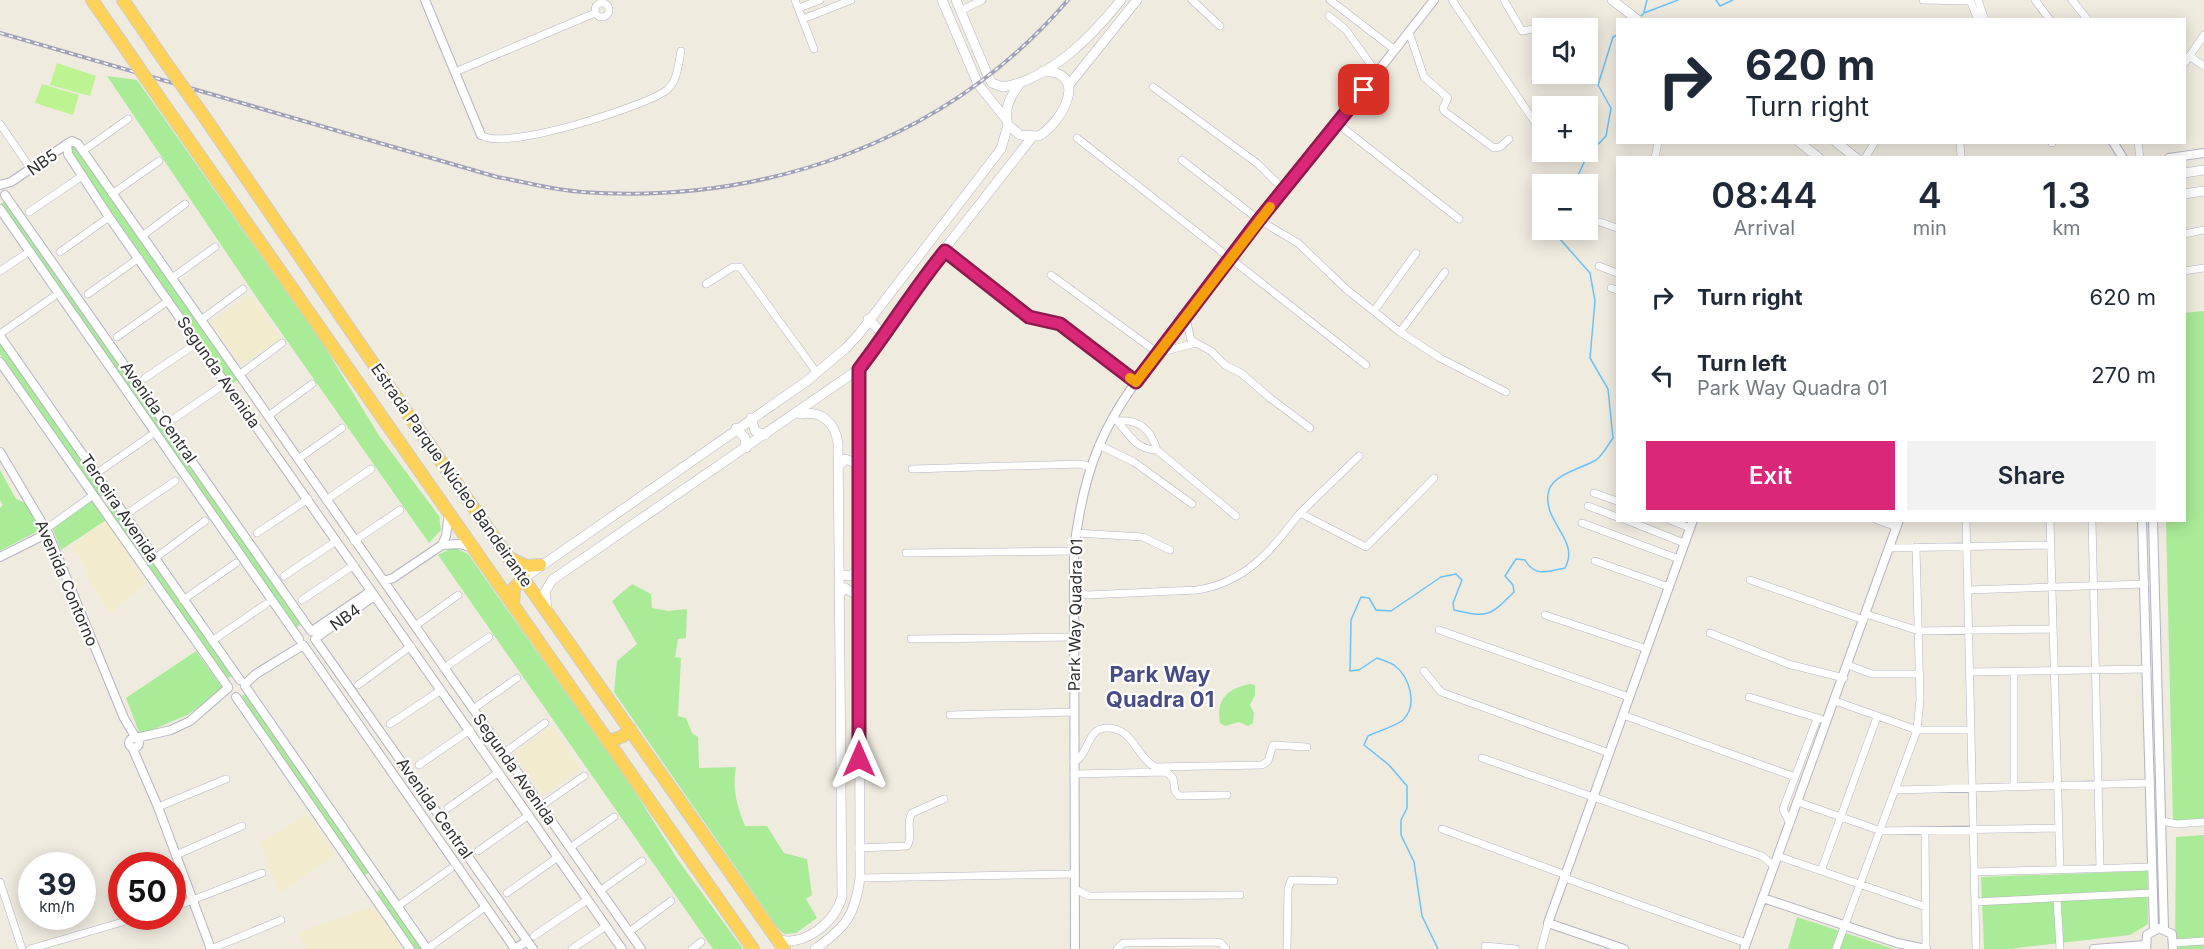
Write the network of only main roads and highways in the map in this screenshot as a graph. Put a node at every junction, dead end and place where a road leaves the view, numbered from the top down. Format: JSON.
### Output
{"nodes":[{"id":1,"x":92,"y":0,"type":"edge"},
{"id":2,"x":123,"y":0,"type":"edge"},
{"id":3,"x":942,"y":0,"type":"edge"},
{"id":4,"x":956,"y":0,"type":"edge"},
{"id":5,"x":1121,"y":0,"type":"edge"},
{"id":6,"x":1137,"y":0,"type":"edge"},
{"id":7,"x":1614,"y":1,"type":"edge"},
{"id":8,"x":1636,"y":18,"type":"edge"},
{"id":9,"x":1043,"y":71,"type":"junction"},
{"id":10,"x":1020,"y":82,"type":"junction"},
{"id":11,"x":1068,"y":86,"type":"junction"},
{"id":12,"x":1007,"y":122,"type":"junction"},
{"id":13,"x":1033,"y":136,"type":"junction"},
{"id":14,"x":1802,"y":144,"type":"edge"},
{"id":15,"x":1839,"y":144,"type":"edge"},
{"id":16,"x":1816,"y":156,"type":"edge"},
{"id":17,"x":1854,"y":156,"type":"edge"},
{"id":18,"x":2204,"y":170,"type":"edge"},
{"id":19,"x":2186,"y":173,"type":"edge"},
{"id":20,"x":2204,"y":191,"type":"edge"},
{"id":21,"x":2186,"y":194,"type":"edge"},
{"id":22,"x":868,"y":319,"type":"junction"},
{"id":23,"x":885,"y":336,"type":"junction"},
{"id":24,"x":859,"y":369,"type":"junction"},
{"id":25,"x":798,"y":414,"type":"junction"},
{"id":26,"x":751,"y":418,"type":"junction"},
{"id":27,"x":414,"y":423,"type":"junction"},
{"id":28,"x":736,"y":428,"type":"junction"},
{"id":29,"x":765,"y":435,"type":"junction"},
{"id":30,"x":397,"y":439,"type":"junction"},
{"id":31,"x":746,"y":448,"type":"junction"},
{"id":32,"x":859,"y":464,"type":"junction"},
{"id":33,"x":839,"y":466,"type":"junction"},
{"id":34,"x":556,"y":556,"type":"junction"},
{"id":35,"x":510,"y":558,"type":"junction"},
{"id":36,"x":540,"y":565,"type":"junction"},
{"id":37,"x":860,"y":569,"type":"junction"},
{"id":38,"x":567,"y":572,"type":"junction"},
{"id":39,"x":839,"y":572,"type":"junction"},
{"id":40,"x":524,"y":578,"type":"junction"},
{"id":41,"x":839,"y":594,"type":"junction"},
{"id":42,"x":858,"y":596,"type":"junction"},
{"id":43,"x":513,"y":606,"type":"junction"},
{"id":44,"x":548,"y":614,"type":"junction"},
{"id":45,"x":630,"y":729,"type":"junction"},
{"id":46,"x":608,"y":742,"type":"junction"},
{"id":47,"x":640,"y":744,"type":"junction"},
{"id":48,"x":619,"y":757,"type":"junction"},
{"id":49,"x":841,"y":782,"type":"junction"},
{"id":50,"x":859,"y":782,"type":"junction"},
{"id":51,"x":840,"y":798,"type":"junction"},
{"id":52,"x":859,"y":802,"type":"junction"},
{"id":53,"x":826,"y":924,"type":"junction"},
{"id":54,"x":834,"y":936,"type":"junction"},
{"id":55,"x":776,"y":939,"type":"junction"},
{"id":56,"x":753,"y":949,"type":"edge"},
{"id":57,"x":784,"y":949,"type":"edge"},
{"id":58,"x":815,"y":949,"type":"edge"}],
"edges":[{"from":1,"to":30,"type":"highway","name":"Estrada Parque Núcleo Bandeirante","bridge":true},
{"from":2,"to":27,"type":"highway","name":"Estrada Parque Núcleo Bandeirante","bridge":true},
{"from":3,"to":12,"type":"main road"},
{"from":4,"to":10,"type":"main road"},
{"from":5,"to":9,"type":"main road"},
{"from":6,"to":11,"type":"main road"},
{"from":7,"to":8,"type":"main road"},
{"from":9,"to":10,"type":"main road"},
{"from":9,"to":11,"type":"main road"},
{"from":10,"to":12,"type":"main road"},
{"from":11,"to":13,"type":"main road"},
{"from":12,"to":13,"type":"main road"},
{"from":12,"to":22,"type":"main road"},
{"from":13,"to":23,"type":"main road"},
{"from":14,"to":16,"type":"main road"},
{"from":15,"to":17,"type":"main road"},
{"from":18,"to":19,"type":"main road"},
{"from":20,"to":21,"type":"main road"},
{"from":22,"to":23,"type":"main road"},
{"from":22,"to":26,"type":"main road"},
{"from":23,"to":24,"type":"main road"},
{"from":24,"to":25,"type":"main road"},
{"from":24,"to":32,"type":"main road"},
{"from":25,"to":29,"type":"main road"},
{"from":25,"to":33,"type":"main road"},
{"from":26,"to":28,"type":"main road"},
{"from":26,"to":29,"type":"main road"},
{"from":27,"to":30,"type":"highway"},
{"from":27,"to":35,"type":"highway","name":"Estrada Parque Núcleo Bandeirante"},
{"from":28,"to":31,"type":"main road"},
{"from":28,"to":34,"type":"main road"},
{"from":29,"to":31,"type":"main road"},
{"from":30,"to":43,"type":"highway","name":"Estrada Parque Núcleo Bandeirante"},
{"from":31,"to":38,"type":"main road"},
{"from":32,"to":33,"type":"main road"},
{"from":32,"to":37,"type":"main road"},
{"from":33,"to":39,"type":"main road"},
{"from":34,"to":36,"type":"main road"},
{"from":34,"to":38,"type":"main road"},
{"from":35,"to":36,"type":"highway"},
{"from":35,"to":40,"type":"highway","name":"Estrada Parque Núcleo Bandeirante"},
{"from":36,"to":40,"type":"main road"},
{"from":37,"to":39,"type":"main road"},
{"from":37,"to":42,"type":"main road"},
{"from":38,"to":44,"type":"main road"},
{"from":39,"to":41,"type":"main road"},
{"from":40,"to":43,"type":"highway"},
{"from":40,"to":44,"type":"highway","name":"Estrada Parque Núcleo Bandeirante"},
{"from":41,"to":42,"type":"main road"},
{"from":41,"to":49,"type":"main road"},
{"from":42,"to":50,"type":"main road"},
{"from":43,"to":46,"type":"highway","name":"Estrada Parque Núcleo Bandeirante"},
{"from":44,"to":45,"type":"highway","name":"Estrada Parque Núcleo Bandeirante"},
{"from":45,"to":46,"type":"highway"},
{"from":45,"to":47,"type":"highway","name":"Estrada Parque Núcleo Bandeirante"},
{"from":46,"to":48,"type":"highway","name":"Estrada Parque Núcleo Bandeirante"},
{"from":47,"to":48,"type":"highway"},
{"from":47,"to":55,"type":"highway","name":"Estrada Parque Núcleo Bandeirante"},
{"from":48,"to":56,"type":"highway","name":"Estrada Parque Núcleo Bandeirante"},
{"from":49,"to":50,"type":"main road"},
{"from":49,"to":51,"type":"main road"},
{"from":50,"to":52,"type":"main road"},
{"from":51,"to":52,"type":"main road"},
{"from":51,"to":53,"type":"main road"},
{"from":52,"to":54,"type":"main road"},
{"from":53,"to":54,"type":"main road"},
{"from":53,"to":55,"type":"main road"},
{"from":54,"to":58,"type":"main road"},
{"from":55,"to":57,"type":"highway","name":"Estrada Parque Núcleo Bandeirante"}]}
